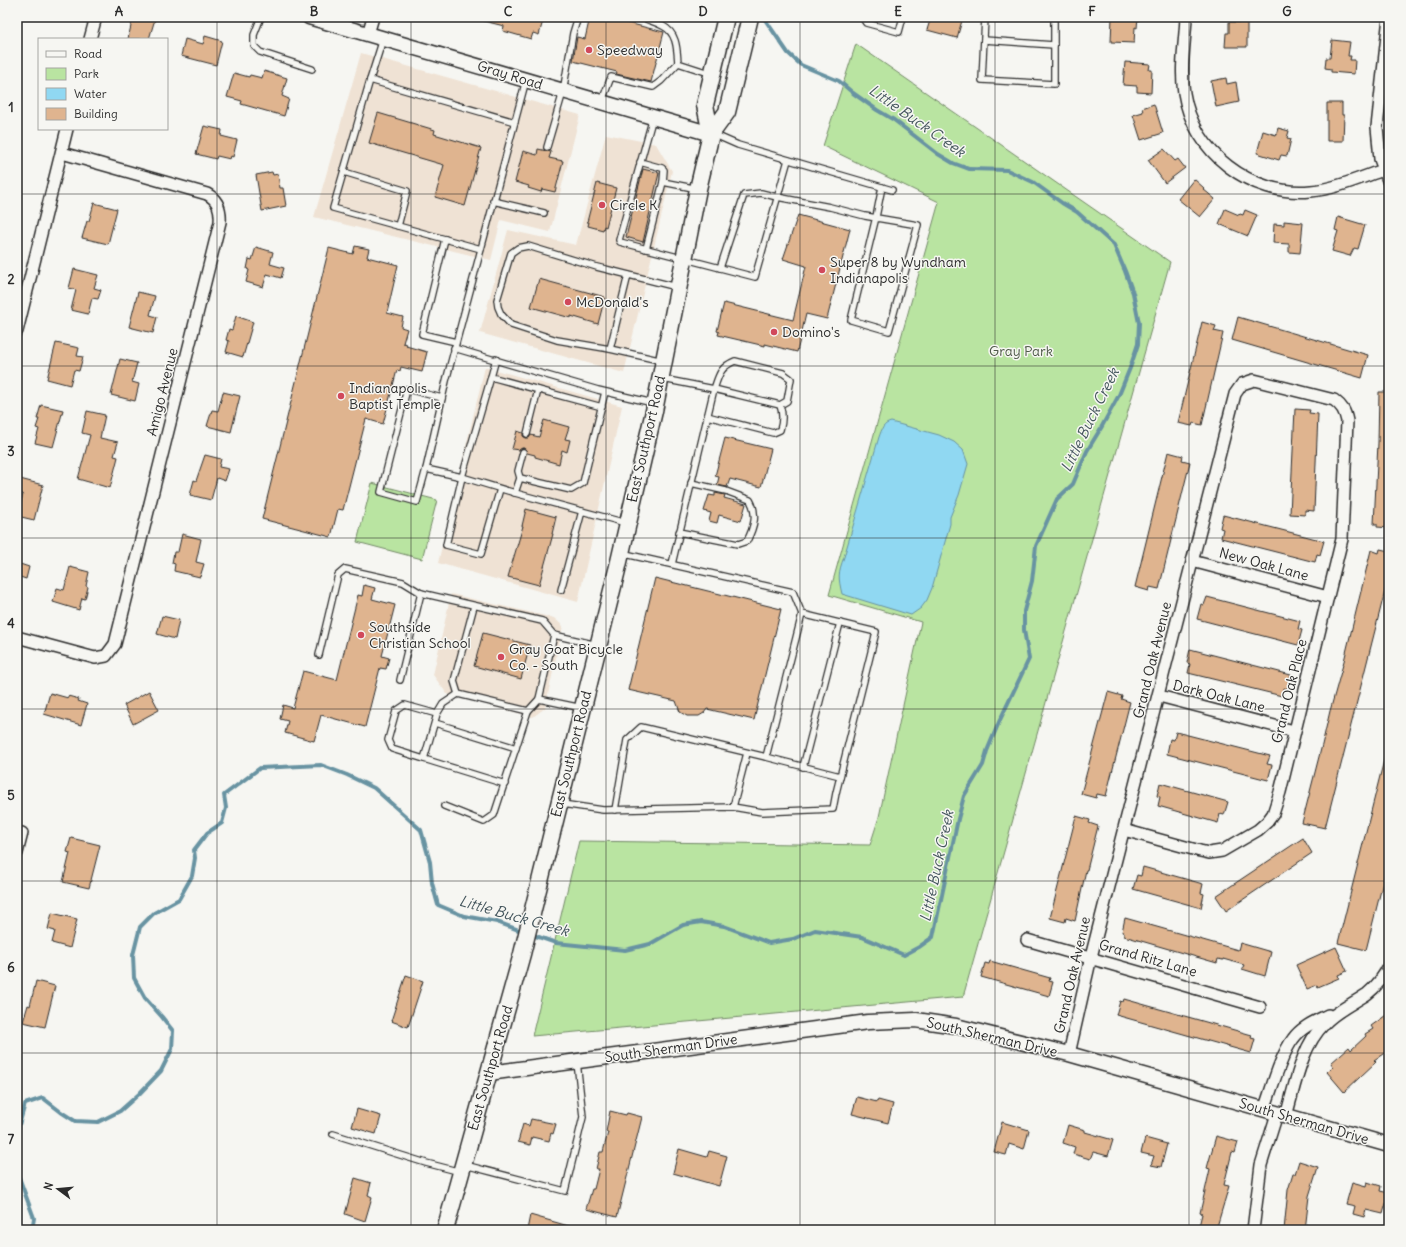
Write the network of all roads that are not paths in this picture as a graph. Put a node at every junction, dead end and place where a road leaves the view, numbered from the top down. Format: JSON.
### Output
{"nodes":[{"id":1,"x":96,"y":17,"type":"edge"},
{"id":2,"x":261,"y":17,"type":"edge"},
{"id":3,"x":309,"y":17,"type":"edge"},
{"id":4,"x":373,"y":17,"type":"edge"},
{"id":5,"x":578,"y":17,"type":"edge"},
{"id":6,"x":642,"y":17,"type":"edge"},
{"id":7,"x":726,"y":17,"type":"edge"},
{"id":8,"x":750,"y":17,"type":"edge"},
{"id":9,"x":862,"y":17,"type":"edge"},
{"id":10,"x":903,"y":17,"type":"edge"},
{"id":11,"x":985,"y":17,"type":"edge"},
{"id":12,"x":1054,"y":17,"type":"edge"},
{"id":13,"x":1186,"y":17,"type":"edge"},
{"id":14,"x":1389,"y":17,"type":"edge"},
{"id":15,"x":368,"y":34,"type":"junction"},
{"id":16,"x":90,"y":38,"type":"edge"},
{"id":17,"x":383,"y":38,"type":"junction"},
{"id":18,"x":984,"y":40,"type":"junction"},
{"id":19,"x":1054,"y":45,"type":"junction"},
{"id":20,"x":678,"y":63,"type":"junction"},
{"id":21,"x":312,"y":69,"type":"dead end"},
{"id":22,"x":712,"y":74,"type":"junction"},
{"id":23,"x":370,"y":80,"type":"junction"},
{"id":24,"x":526,"y":80,"type":"junction"},
{"id":25,"x":563,"y":92,"type":"junction"},
{"id":26,"x":602,"y":102,"type":"junction"},
{"id":27,"x":653,"y":117,"type":"junction"},
{"id":28,"x":514,"y":122,"type":"junction"},
{"id":29,"x":68,"y":130,"type":"edge"},
{"id":30,"x":710,"y":134,"type":"junction"},
{"id":31,"x":547,"y":147,"type":"dead end"},
{"id":32,"x":62,"y":153,"type":"junction"},
{"id":33,"x":788,"y":160,"type":"junction"},
{"id":34,"x":640,"y":162,"type":"junction"},
{"id":35,"x":1383,"y":170,"type":"junction"},
{"id":36,"x":344,"y":172,"type":"junction"},
{"id":37,"x":663,"y":182,"type":"junction"},
{"id":38,"x":1389,"y":183,"type":"edge"},
{"id":39,"x":882,"y":187,"type":"junction"},
{"id":40,"x":698,"y":189,"type":"junction"},
{"id":41,"x":892,"y":190,"type":"dead end"},
{"id":42,"x":777,"y":197,"type":"junction"},
{"id":43,"x":493,"y":201,"type":"junction"},
{"id":44,"x":544,"y":213,"type":"dead end"},
{"id":45,"x":876,"y":217,"type":"junction"},
{"id":46,"x":398,"y":226,"type":"junction"},
{"id":47,"x":446,"y":239,"type":"junction"},
{"id":48,"x":481,"y":249,"type":"junction"},
{"id":49,"x":646,"y":249,"type":"junction"},
{"id":50,"x":684,"y":258,"type":"junction"},
{"id":51,"x":720,"y":268,"type":"junction"},
{"id":52,"x":628,"y":274,"type":"junction"},
{"id":53,"x":678,"y":287,"type":"junction"},
{"id":54,"x":20,"y":302,"type":"edge"},
{"id":55,"x":17,"y":331,"type":"edge"},
{"id":56,"x":455,"y":345,"type":"junction"},
{"id":57,"x":610,"y":349,"type":"junction"},
{"id":58,"x":496,"y":360,"type":"junction"},
{"id":59,"x":664,"y":361,"type":"junction"},
{"id":60,"x":491,"y":377,"type":"junction"},
{"id":61,"x":660,"y":378,"type":"junction"},
{"id":62,"x":714,"y":389,"type":"junction"},
{"id":63,"x":538,"y":390,"type":"junction"},
{"id":64,"x":605,"y":392,"type":"junction"},
{"id":65,"x":442,"y":398,"type":"junction"},
{"id":66,"x":656,"y":404,"type":"junction"},
{"id":67,"x":780,"y":405,"type":"junction"},
{"id":68,"x":602,"y":407,"type":"junction"},
{"id":69,"x":1344,"y":412,"type":"joint"},
{"id":70,"x":707,"y":416,"type":"junction"},
{"id":71,"x":527,"y":434,"type":"dead end"},
{"id":72,"x":523,"y":452,"type":"dead end"},
{"id":73,"x":426,"y":469,"type":"junction"},
{"id":74,"x":462,"y":477,"type":"junction"},
{"id":75,"x":520,"y":478,"type":"junction"},
{"id":76,"x":691,"y":483,"type":"junction"},
{"id":77,"x":500,"y":489,"type":"junction"},
{"id":78,"x":516,"y":493,"type":"junction"},
{"id":79,"x":582,"y":511,"type":"junction"},
{"id":80,"x":628,"y":523,"type":"junction"},
{"id":81,"x":679,"y":532,"type":"junction"},
{"id":82,"x":621,"y":553,"type":"junction"},
{"id":83,"x":1192,"y":561,"type":"junction"},
{"id":84,"x":672,"y":564,"type":"junction"},
{"id":85,"x":561,"y":590,"type":"dead end"},
{"id":86,"x":422,"y":593,"type":"junction"},
{"id":87,"x":1328,"y":597,"type":"junction"},
{"id":88,"x":474,"y":606,"type":"junction"},
{"id":89,"x":802,"y":614,"type":"junction"},
{"id":90,"x":840,"y":623,"type":"junction"},
{"id":91,"x":554,"y":635,"type":"junction"},
{"id":92,"x":17,"y":637,"type":"edge"},
{"id":93,"x":598,"y":645,"type":"junction"},
{"id":94,"x":319,"y":655,"type":"dead end"},
{"id":95,"x":400,"y":680,"type":"dead end"},
{"id":96,"x":458,"y":694,"type":"junction"},
{"id":97,"x":1159,"y":696,"type":"junction"},
{"id":98,"x":539,"y":699,"type":"junction"},
{"id":99,"x":582,"y":708,"type":"junction"},
{"id":100,"x":528,"y":711,"type":"junction"},
{"id":101,"x":437,"y":714,"type":"junction"},
{"id":102,"x":435,"y":723,"type":"junction"},
{"id":103,"x":1294,"y":731,"type":"junction"},
{"id":104,"x":516,"y":748,"type":"junction"},
{"id":105,"x":747,"y":753,"type":"junction"},
{"id":106,"x":766,"y":757,"type":"junction"},
{"id":107,"x":424,"y":759,"type":"junction"},
{"id":108,"x":803,"y":767,"type":"junction"},
{"id":109,"x":840,"y":776,"type":"junction"},
{"id":110,"x":505,"y":784,"type":"junction"},
{"id":111,"x":559,"y":803,"type":"junction"},
{"id":112,"x":444,"y":806,"type":"dead end"},
{"id":113,"x":733,"y":807,"type":"junction"},
{"id":114,"x":615,"y":810,"type":"junction"},
{"id":115,"x":1124,"y":830,"type":"junction"},
{"id":116,"x":22,"y":833,"type":"dead end"},
{"id":117,"x":17,"y":853,"type":"edge"},
{"id":118,"x":1027,"y":940,"type":"dead end"},
{"id":119,"x":1091,"y":957,"type":"junction"},
{"id":120,"x":1389,"y":966,"type":"edge"},
{"id":121,"x":1260,"y":1007,"type":"dead end"},
{"id":122,"x":1340,"y":1010,"type":"junction"},
{"id":123,"x":1069,"y":1054,"type":"junction"},
{"id":124,"x":576,"y":1061,"type":"junction"},
{"id":125,"x":489,"y":1073,"type":"junction"},
{"id":126,"x":1275,"y":1113,"type":"junction"},
{"id":127,"x":333,"y":1134,"type":"dead end"},
{"id":128,"x":1389,"y":1145,"type":"edge"},
{"id":129,"x":462,"y":1168,"type":"junction"},
{"id":130,"x":445,"y":1230,"type":"edge"},
{"id":131,"x":1253,"y":1230,"type":"edge"}],
"edges":[{"from":1,"to":16,"type":"street"},
{"from":2,"to":21,"type":"lane"},
{"from":3,"to":15,"type":"street","name":"Gray Road"},
{"from":4,"to":15,"type":"street"},
{"from":5,"to":25,"type":"lane"},
{"from":6,"to":20,"type":"lane"},
{"from":7,"to":22,"type":"main road","name":"East Southport Road"},
{"from":8,"to":30,"type":"main road","name":"East Southport Road"},
{"from":9,"to":10,"type":"lane"},
{"from":11,"to":18,"type":"lane"},
{"from":12,"to":19,"type":"lane"},
{"from":13,"to":35,"type":"street"},
{"from":14,"to":35,"type":"street"},
{"from":15,"to":17,"type":"street","name":"Gray Road"},
{"from":17,"to":23,"type":"lane"},
{"from":17,"to":24,"type":"street","name":"Gray Road"},
{"from":18,"to":19,"type":"lane"},
{"from":18,"to":19,"type":"lane"},
{"from":20,"to":22,"type":"lane"},
{"from":20,"to":26,"type":"lane"},
{"from":22,"to":30,"type":"main road","name":"East Southport Road"},
{"from":23,"to":28,"type":"lane"},
{"from":23,"to":36,"type":"lane"},
{"from":24,"to":25,"type":"street","name":"Gray Road"},
{"from":24,"to":28,"type":"lane"},
{"from":25,"to":26,"type":"street","name":"Gray Road"},
{"from":25,"to":31,"type":"lane"},
{"from":26,"to":27,"type":"street","name":"Gray Road"},
{"from":27,"to":30,"type":"street","name":"Gray Road"},
{"from":27,"to":34,"type":"lane"},
{"from":28,"to":43,"type":"lane"},
{"from":29,"to":32,"type":"street"},
{"from":30,"to":33,"type":"lane"},
{"from":30,"to":40,"type":"main road","name":"East Southport Road"},
{"from":32,"to":54,"type":"street"},
{"from":32,"to":92,"type":"street","name":"Amigo Avenue"},
{"from":33,"to":39,"type":"lane"},
{"from":33,"to":42,"type":"lane"},
{"from":34,"to":37,"type":"lane"},
{"from":34,"to":49,"type":"lane"},
{"from":35,"to":38,"type":"street"},
{"from":36,"to":46,"type":"lane"},
{"from":36,"to":46,"type":"lane"},
{"from":37,"to":40,"type":"lane"},
{"from":37,"to":49,"type":"lane"},
{"from":39,"to":41,"type":"lane"},
{"from":39,"to":45,"type":"lane"},
{"from":40,"to":50,"type":"main road","name":"East Southport Road"},
{"from":42,"to":45,"type":"lane"},
{"from":42,"to":51,"type":"lane"},
{"from":42,"to":51,"type":"lane"},
{"from":43,"to":44,"type":"lane"},
{"from":43,"to":48,"type":"lane"},
{"from":45,"to":45,"type":"lane"},
{"from":46,"to":47,"type":"lane"},
{"from":47,"to":48,"type":"lane"},
{"from":47,"to":56,"type":"lane"},
{"from":48,"to":56,"type":"lane"},
{"from":49,"to":50,"type":"lane"},
{"from":50,"to":51,"type":"lane"},
{"from":50,"to":53,"type":"main road","name":"East Southport Road"},
{"from":52,"to":53,"type":"lane"},
{"from":52,"to":57,"type":"lane"},
{"from":52,"to":57,"type":"lane"},
{"from":53,"to":59,"type":"main road","name":"East Southport Road"},
{"from":54,"to":55,"type":"street"},
{"from":56,"to":58,"type":"lane"},
{"from":56,"to":65,"type":"lane"},
{"from":57,"to":59,"type":"lane"},
{"from":58,"to":60,"type":"lane"},
{"from":58,"to":64,"type":"lane"},
{"from":59,"to":61,"type":"main road","name":"East Southport Road"},
{"from":60,"to":63,"type":"lane"},
{"from":60,"to":74,"type":"lane"},
{"from":61,"to":62,"type":"lane"},
{"from":61,"to":66,"type":"main road","name":"East Southport Road"},
{"from":62,"to":67,"type":"lane"},
{"from":62,"to":67,"type":"lane"},
{"from":62,"to":70,"type":"lane"},
{"from":63,"to":68,"type":"lane"},
{"from":63,"to":71,"type":"lane"},
{"from":64,"to":66,"type":"lane"},
{"from":64,"to":68,"type":"lane"},
{"from":65,"to":73,"type":"lane"},
{"from":65,"to":73,"type":"lane"},
{"from":66,"to":80,"type":"main road","name":"East Southport Road"},
{"from":67,"to":70,"type":"lane"},
{"from":68,"to":75,"type":"lane"},
{"from":69,"to":83,"type":"street","name":"Grand Oak Avenue"},
{"from":69,"to":87,"type":"street","name":"Grand Oak Place"},
{"from":70,"to":76,"type":"lane"},
{"from":72,"to":75,"type":"lane"},
{"from":73,"to":74,"type":"lane"},
{"from":74,"to":77,"type":"lane"},
{"from":74,"to":77,"type":"lane"},
{"from":75,"to":78,"type":"lane"},
{"from":76,"to":81,"type":"lane"},
{"from":76,"to":81,"type":"lane"},
{"from":77,"to":78,"type":"lane"},
{"from":78,"to":79,"type":"lane"},
{"from":79,"to":80,"type":"lane"},
{"from":79,"to":85,"type":"lane"},
{"from":80,"to":82,"type":"main road","name":"East Southport Road"},
{"from":81,"to":84,"type":"lane"},
{"from":82,"to":84,"type":"lane"},
{"from":82,"to":93,"type":"main road","name":"East Southport Road"},
{"from":83,"to":87,"type":"street","name":"New Oak Lane"},
{"from":83,"to":97,"type":"street","name":"Grand Oak Avenue"},
{"from":84,"to":89,"type":"lane"},
{"from":86,"to":88,"type":"lane"},
{"from":86,"to":94,"type":"lane"},
{"from":86,"to":95,"type":"lane"},
{"from":87,"to":103,"type":"street","name":"Grand Oak Place"},
{"from":88,"to":91,"type":"lane"},
{"from":88,"to":96,"type":"lane"},
{"from":89,"to":90,"type":"lane"},
{"from":89,"to":106,"type":"lane"},
{"from":90,"to":108,"type":"lane"},
{"from":90,"to":109,"type":"lane"},
{"from":91,"to":93,"type":"lane"},
{"from":91,"to":98,"type":"lane"},
{"from":93,"to":99,"type":"main road","name":"East Southport Road"},
{"from":96,"to":100,"type":"lane"},
{"from":96,"to":101,"type":"lane"},
{"from":97,"to":103,"type":"street","name":"Dark Oak Lane"},
{"from":97,"to":115,"type":"street","name":"Grand Oak Avenue"},
{"from":98,"to":99,"type":"lane"},
{"from":98,"to":100,"type":"lane"},
{"from":99,"to":111,"type":"main road","name":"East Southport Road"},
{"from":100,"to":104,"type":"lane"},
{"from":101,"to":102,"type":"lane"},
{"from":101,"to":107,"type":"lane"},
{"from":102,"to":104,"type":"lane"},
{"from":102,"to":107,"type":"lane"},
{"from":103,"to":115,"type":"street","name":"Grand Oak Place"},
{"from":104,"to":110,"type":"lane"},
{"from":105,"to":106,"type":"lane"},
{"from":105,"to":113,"type":"lane"},
{"from":105,"to":114,"type":"lane"},
{"from":106,"to":108,"type":"lane"},
{"from":107,"to":110,"type":"lane"},
{"from":108,"to":109,"type":"lane"},
{"from":109,"to":113,"type":"lane"},
{"from":110,"to":112,"type":"lane"},
{"from":111,"to":114,"type":"lane"},
{"from":111,"to":125,"type":"main road","name":"East Southport Road"},
{"from":113,"to":114,"type":"lane"},
{"from":115,"to":119,"type":"street","name":"Grand Oak Avenue"},
{"from":116,"to":117,"type":"street"},
{"from":118,"to":119,"type":"street","name":"Grand Ritz Lane"},
{"from":119,"to":121,"type":"street","name":"Grand Ritz Lane"},
{"from":119,"to":123,"type":"street","name":"Grand Oak Avenue"},
{"from":120,"to":122,"type":"street"},
{"from":122,"to":126,"type":"street"},
{"from":122,"to":126,"type":"street"},
{"from":123,"to":124,"type":"street","name":"South Sherman Drive"},
{"from":123,"to":126,"type":"street","name":"South Sherman Drive"},
{"from":124,"to":125,"type":"street","name":"South Sherman Drive"},
{"from":124,"to":129,"type":"lane"},
{"from":125,"to":129,"type":"main road","name":"East Southport Road"},
{"from":126,"to":128,"type":"street","name":"South Sherman Drive"},
{"from":126,"to":131,"type":"street"},
{"from":127,"to":129,"type":"lane"},
{"from":129,"to":130,"type":"main road","name":"East Southport Road"}]}
